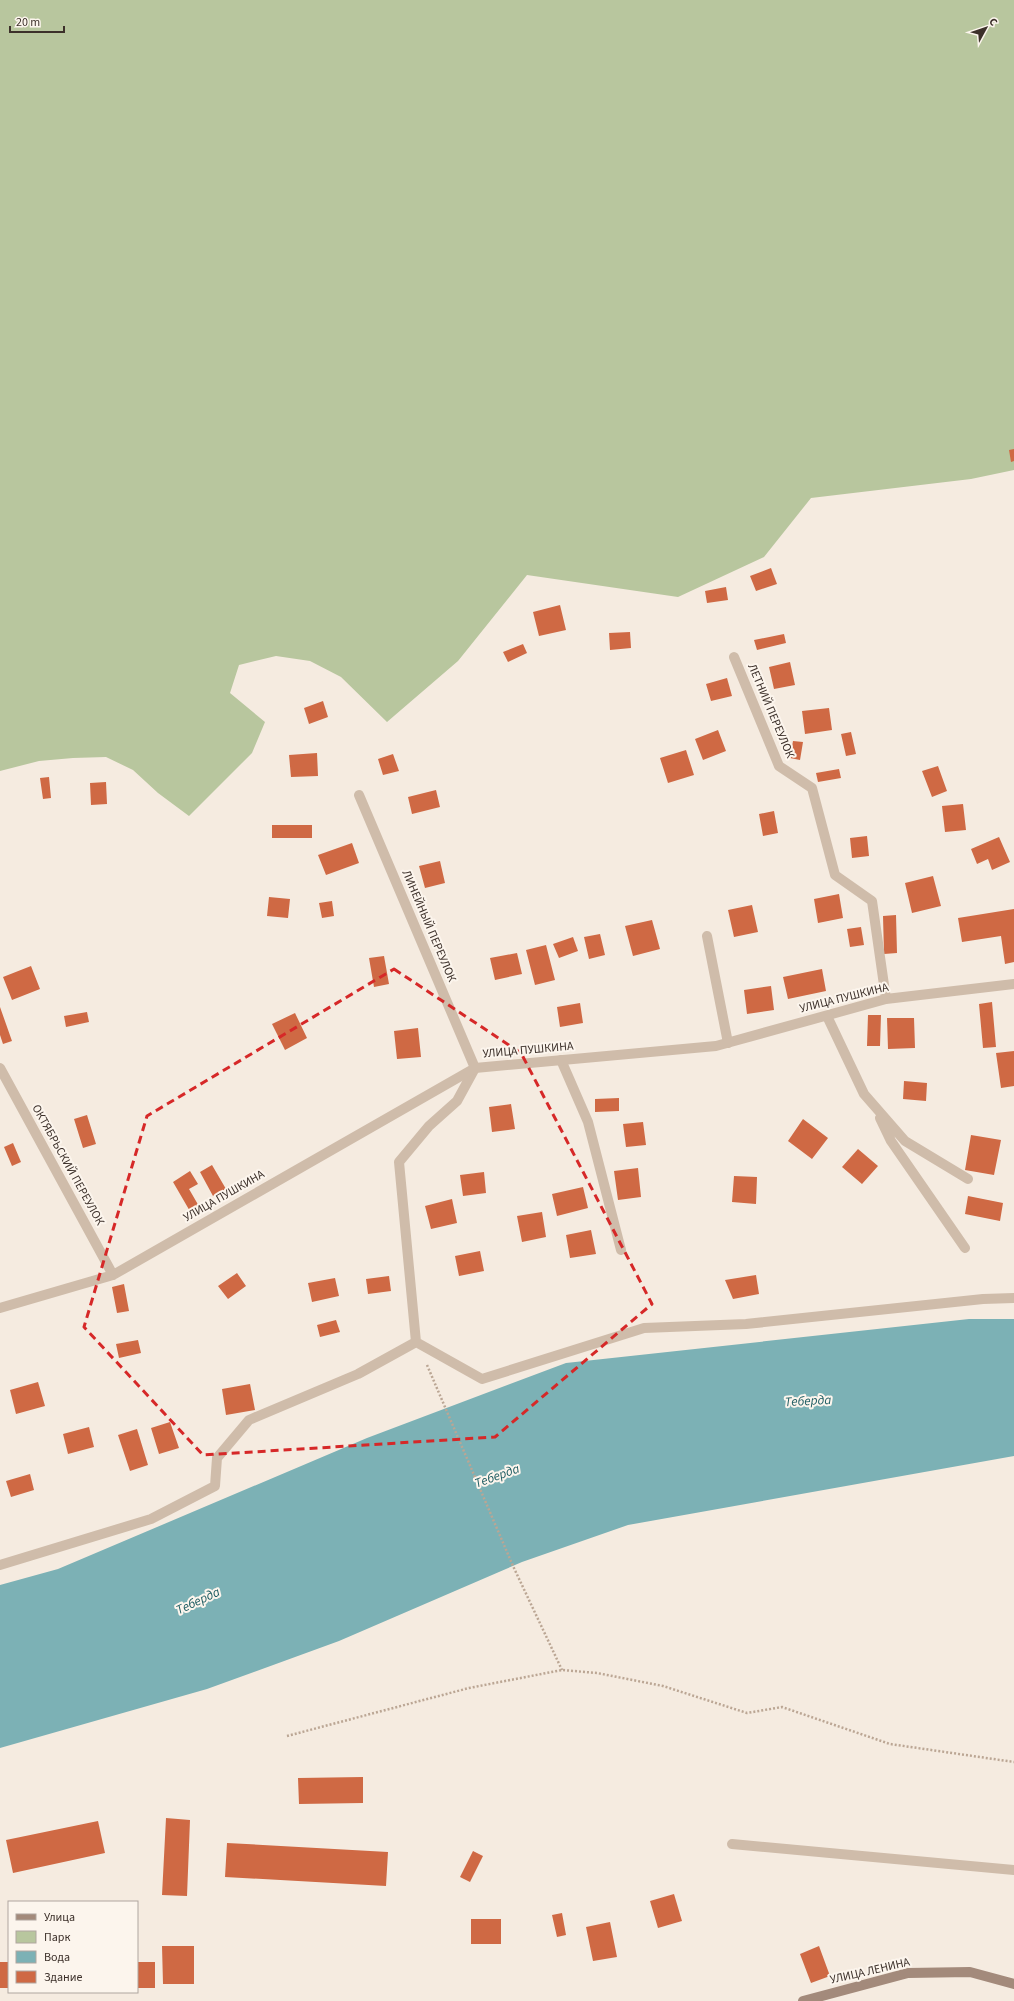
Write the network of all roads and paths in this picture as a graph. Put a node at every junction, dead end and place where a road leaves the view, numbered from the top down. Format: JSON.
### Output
{"nodes":[{"id":1,"x":734,"y":657,"type":"dead end"},
{"id":2,"x":359,"y":795,"type":"dead end"},
{"id":3,"x":707,"y":936,"type":"dead end"},
{"id":4,"x":1014,"y":984,"type":"edge"},
{"id":5,"x":886,"y":999,"type":"junction"},
{"id":6,"x":827,"y":1016,"type":"junction"},
{"id":7,"x":728,"y":1043,"type":"junction"},
{"id":8,"x":561,"y":1060,"type":"junction"},
{"id":9,"x":0,"y":1068,"type":"edge"},
{"id":10,"x":475,"y":1068,"type":"junction"},
{"id":11,"x":874,"y":1105,"type":"junction"},
{"id":12,"x":968,"y":1179,"type":"dead end"},
{"id":13,"x":965,"y":1248,"type":"dead end"},
{"id":14,"x":621,"y":1250,"type":"dead end"},
{"id":15,"x":113,"y":1275,"type":"junction"},
{"id":16,"x":1014,"y":1298,"type":"edge"},
{"id":17,"x":0,"y":1308,"type":"edge"},
{"id":18,"x":416,"y":1342,"type":"junction"},
{"id":19,"x":0,"y":1564,"type":"edge"},
{"id":20,"x":562,"y":1670,"type":"junction"},
{"id":21,"x":287,"y":1736,"type":"dead end"},
{"id":22,"x":1014,"y":1762,"type":"edge"},
{"id":23,"x":732,"y":1844,"type":"dead end"},
{"id":24,"x":1014,"y":1870,"type":"edge"},
{"id":25,"x":1014,"y":1984,"type":"edge"},
{"id":26,"x":803,"y":2001,"type":"edge"}],
"edges":[{"from":1,"to":5,"type":"street","name":"ЛЕТНИЙ ПЕРЕУЛОК"},
{"from":2,"to":10,"type":"street","name":"ЛИНЕЙНЫЙ ПЕРЕУЛОК"},
{"from":3,"to":7,"type":"street"},
{"from":4,"to":5,"type":"street","name":"УЛИЦА ПУШКИНА"},
{"from":5,"to":6,"type":"street","name":"УЛИЦА ПУШКИНА"},
{"from":6,"to":7,"type":"street","name":"УЛИЦА ПУШКИНА"},
{"from":6,"to":11,"type":"street"},
{"from":7,"to":8,"type":"street","name":"УЛИЦА ПУШКИНА"},
{"from":8,"to":10,"type":"street","name":"УЛИЦА ПУШКИНА"},
{"from":8,"to":14,"type":"street"},
{"from":9,"to":15,"type":"street","name":"ОКТЯБРЬСКИЙ ПЕРЕУЛОК"},
{"from":10,"to":15,"type":"street","name":"УЛИЦА ПУШКИНА"},
{"from":10,"to":18,"type":"street"},
{"from":11,"to":12,"type":"street"},
{"from":11,"to":13,"type":"street"},
{"from":15,"to":17,"type":"street","name":"УЛИЦА ПУШКИНА"},
{"from":16,"to":18,"type":"street"},
{"from":18,"to":19,"type":"street"},
{"from":18,"to":20,"type":"path"},
{"from":20,"to":21,"type":"path"},
{"from":20,"to":22,"type":"path"},
{"from":23,"to":24,"type":"street"},
{"from":25,"to":26,"type":"main road","name":"УЛИЦА ЛЕНИНА"}]}
